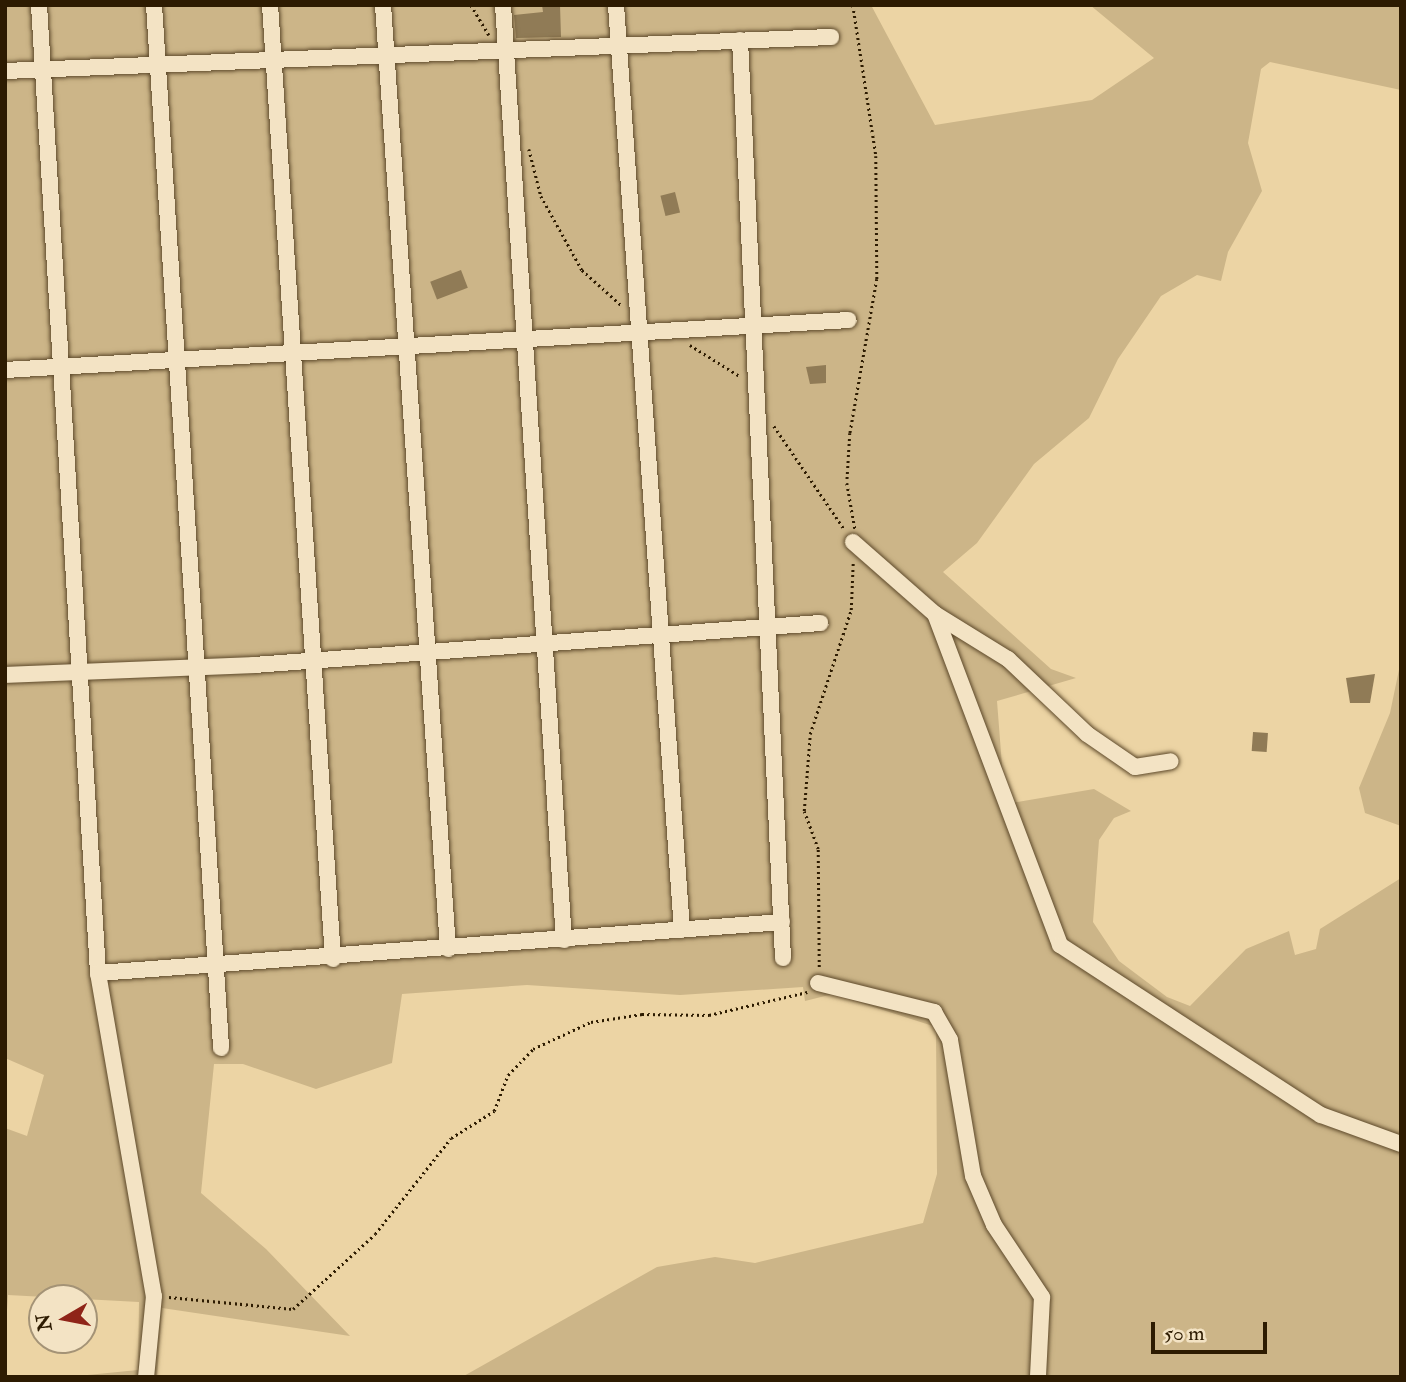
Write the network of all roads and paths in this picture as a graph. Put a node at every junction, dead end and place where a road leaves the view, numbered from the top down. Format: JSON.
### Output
{"nodes":[{"id":1,"x":39,"y":5,"type":"edge"},
{"id":2,"x":154,"y":5,"type":"edge"},
{"id":3,"x":270,"y":5,"type":"edge"},
{"id":4,"x":383,"y":5,"type":"edge"},
{"id":5,"x":503,"y":5,"type":"edge"},
{"id":6,"x":616,"y":5,"type":"edge"},
{"id":7,"x":831,"y":37,"type":"dead end"},
{"id":8,"x":740,"y":40,"type":"junction"},
{"id":9,"x":619,"y":46,"type":"junction"},
{"id":10,"x":506,"y":50,"type":"junction"},
{"id":11,"x":387,"y":55,"type":"junction"},
{"id":12,"x":273,"y":60,"type":"junction"},
{"id":13,"x":158,"y":64,"type":"junction"},
{"id":14,"x":43,"y":69,"type":"junction"},
{"id":15,"x":5,"y":71,"type":"edge"},
{"id":16,"x":849,"y":320,"type":"dead end"},
{"id":17,"x":753,"y":326,"type":"junction"},
{"id":18,"x":642,"y":332,"type":"junction"},
{"id":19,"x":525,"y":339,"type":"junction"},
{"id":20,"x":407,"y":346,"type":"junction"},
{"id":21,"x":289,"y":353,"type":"junction"},
{"id":22,"x":175,"y":360,"type":"junction"},
{"id":23,"x":59,"y":367,"type":"junction"},
{"id":24,"x":5,"y":370,"type":"edge"},
{"id":25,"x":853,"y":542,"type":"dead end"},
{"id":26,"x":934,"y":614,"type":"junction"},
{"id":27,"x":820,"y":624,"type":"dead end"},
{"id":28,"x":768,"y":627,"type":"junction"},
{"id":29,"x":663,"y":635,"type":"junction"},
{"id":30,"x":545,"y":644,"type":"junction"},
{"id":31,"x":428,"y":652,"type":"junction"},
{"id":32,"x":311,"y":661,"type":"junction"},
{"id":33,"x":196,"y":667,"type":"junction"},
{"id":34,"x":76,"y":672,"type":"junction"},
{"id":35,"x":5,"y":675,"type":"edge"},
{"id":36,"x":1171,"y":761,"type":"dead end"},
{"id":37,"x":782,"y":922,"type":"junction"},
{"id":38,"x":682,"y":930,"type":"junction"},
{"id":39,"x":564,"y":940,"type":"junction"},
{"id":40,"x":449,"y":949,"type":"junction"},
{"id":41,"x":783,"y":958,"type":"dead end"},
{"id":42,"x":333,"y":959,"type":"junction"},
{"id":43,"x":216,"y":966,"type":"junction"},
{"id":44,"x":99,"y":973,"type":"junction"},
{"id":45,"x":818,"y":983,"type":"dead end"},
{"id":46,"x":221,"y":1048,"type":"dead end"},
{"id":47,"x":1401,"y":1144,"type":"edge"},
{"id":48,"x":146,"y":1377,"type":"edge"},
{"id":49,"x":1038,"y":1377,"type":"edge"}],
"edges":[{"from":1,"to":14,"type":"street"},
{"from":2,"to":13,"type":"street"},
{"from":3,"to":12,"type":"street"},
{"from":4,"to":11,"type":"street"},
{"from":5,"to":10,"type":"street"},
{"from":6,"to":9,"type":"street"},
{"from":7,"to":8,"type":"street"},
{"from":8,"to":9,"type":"street"},
{"from":8,"to":17,"type":"street"},
{"from":9,"to":10,"type":"street"},
{"from":9,"to":18,"type":"street"},
{"from":10,"to":11,"type":"street"},
{"from":10,"to":19,"type":"street"},
{"from":11,"to":12,"type":"street"},
{"from":11,"to":20,"type":"street"},
{"from":12,"to":13,"type":"street"},
{"from":12,"to":21,"type":"street"},
{"from":13,"to":14,"type":"street"},
{"from":13,"to":22,"type":"street"},
{"from":14,"to":15,"type":"street"},
{"from":14,"to":23,"type":"street"},
{"from":16,"to":17,"type":"street"},
{"from":17,"to":18,"type":"street"},
{"from":17,"to":28,"type":"street"},
{"from":18,"to":19,"type":"street"},
{"from":18,"to":29,"type":"street"},
{"from":19,"to":20,"type":"street"},
{"from":19,"to":30,"type":"street"},
{"from":20,"to":21,"type":"street"},
{"from":20,"to":31,"type":"street"},
{"from":21,"to":22,"type":"street"},
{"from":21,"to":32,"type":"street"},
{"from":22,"to":23,"type":"street"},
{"from":22,"to":33,"type":"street"},
{"from":23,"to":24,"type":"street"},
{"from":23,"to":34,"type":"street"},
{"from":25,"to":26,"type":"street"},
{"from":26,"to":36,"type":"street"},
{"from":26,"to":47,"type":"street"},
{"from":27,"to":28,"type":"street"},
{"from":28,"to":29,"type":"street"},
{"from":28,"to":37,"type":"street"},
{"from":29,"to":30,"type":"street"},
{"from":29,"to":38,"type":"street"},
{"from":30,"to":31,"type":"street"},
{"from":30,"to":39,"type":"street"},
{"from":31,"to":32,"type":"street"},
{"from":31,"to":40,"type":"street"},
{"from":32,"to":33,"type":"street"},
{"from":32,"to":42,"type":"street"},
{"from":33,"to":34,"type":"street"},
{"from":33,"to":43,"type":"street"},
{"from":34,"to":35,"type":"street"},
{"from":34,"to":44,"type":"street"},
{"from":37,"to":38,"type":"street"},
{"from":37,"to":41,"type":"street"},
{"from":38,"to":39,"type":"street"},
{"from":39,"to":40,"type":"street"},
{"from":40,"to":42,"type":"street"},
{"from":42,"to":43,"type":"street"},
{"from":43,"to":44,"type":"street"},
{"from":43,"to":46,"type":"street"},
{"from":44,"to":48,"type":"street"},
{"from":45,"to":49,"type":"street"}]}
